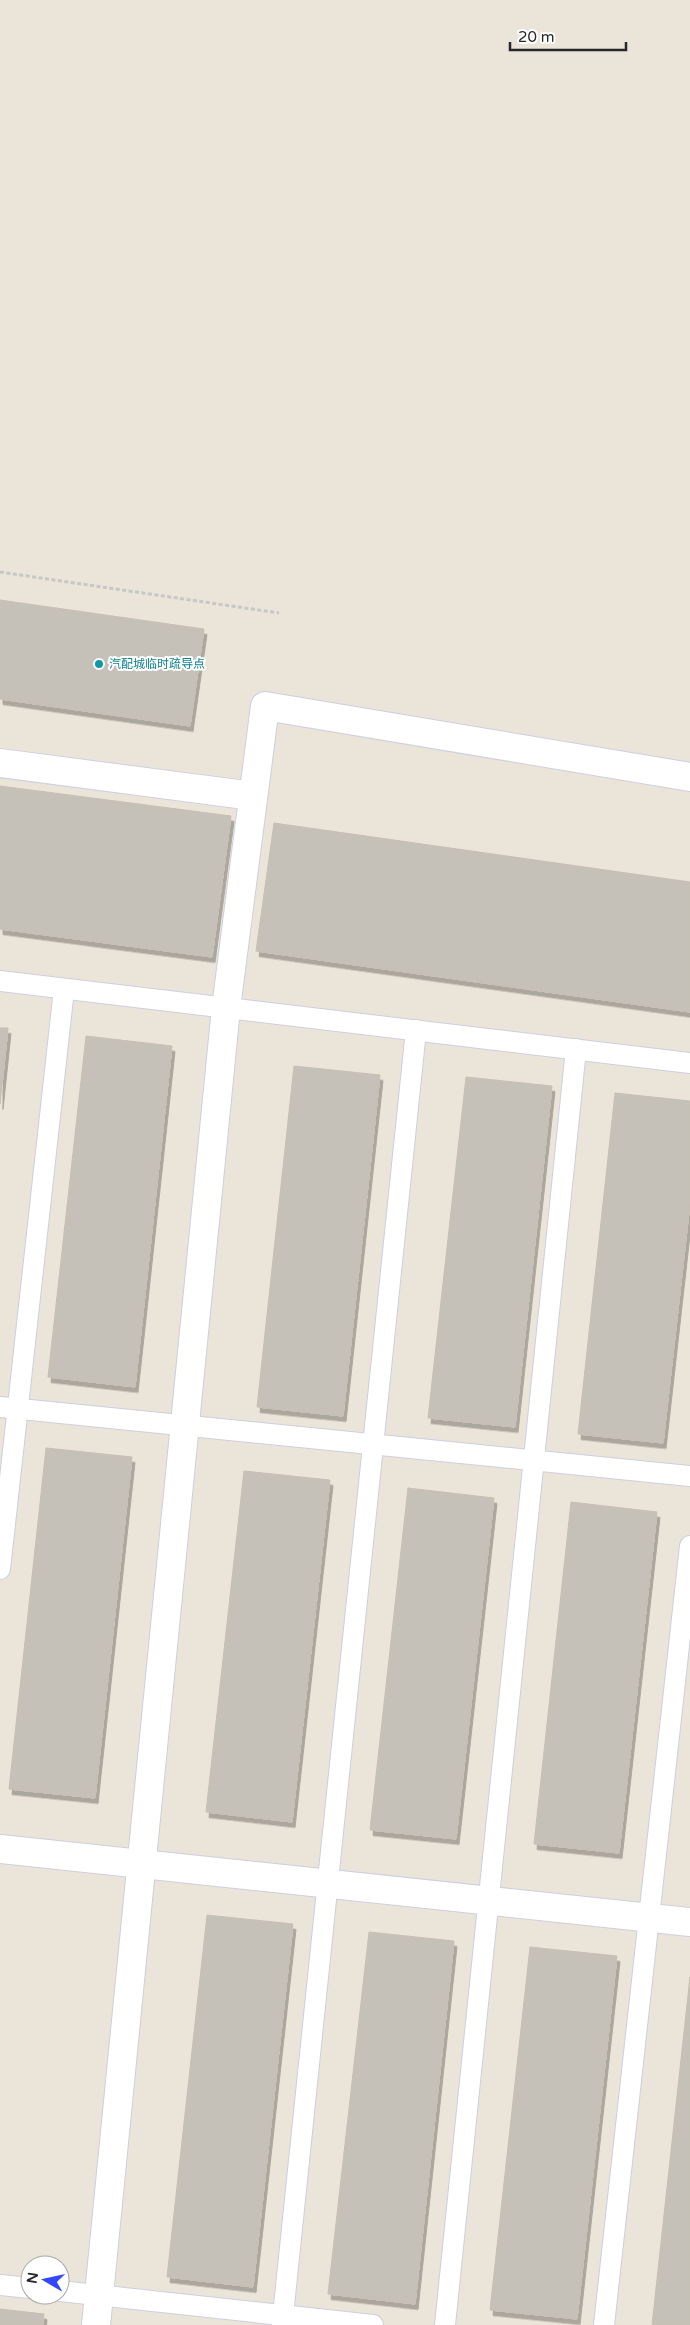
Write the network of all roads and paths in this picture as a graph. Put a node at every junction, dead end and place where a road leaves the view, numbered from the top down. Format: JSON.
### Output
{"nodes":[{"id":1,"x":0,"y":572,"type":"edge"},
{"id":2,"x":278,"y":613,"type":"dead end"},
{"id":3,"x":0,"y":763,"type":"edge"},
{"id":4,"x":690,"y":776,"type":"edge"},
{"id":5,"x":254,"y":796,"type":"junction"},
{"id":6,"x":0,"y":981,"type":"edge"},
{"id":7,"x":64,"y":988,"type":"junction"},
{"id":8,"x":226,"y":1008,"type":"junction"},
{"id":9,"x":416,"y":1030,"type":"junction"},
{"id":10,"x":576,"y":1049,"type":"junction"},
{"id":11,"x":690,"y":1063,"type":"edge"},
{"id":12,"x":9,"y":1408,"type":"edge"},
{"id":13,"x":185,"y":1426,"type":"junction"},
{"id":14,"x":374,"y":1445,"type":"junction"},
{"id":15,"x":534,"y":1461,"type":"junction"},
{"id":16,"x":690,"y":1476,"type":"edge"},
{"id":17,"x":690,"y":1546,"type":"edge"},
{"id":18,"x":0,"y":1569,"type":"edge"},
{"id":19,"x":0,"y":1849,"type":"edge"},
{"id":20,"x":142,"y":1864,"type":"junction"},
{"id":21,"x":328,"y":1884,"type":"junction"},
{"id":22,"x":489,"y":1901,"type":"junction"},
{"id":23,"x":649,"y":1918,"type":"junction"},
{"id":24,"x":690,"y":1922,"type":"edge"},
{"id":25,"x":0,"y":2285,"type":"edge"},
{"id":26,"x":20,"y":2287,"type":"edge"},
{"id":27,"x":70,"y":2292,"type":"edge"},
{"id":28,"x":98,"y":2295,"type":"junction"},
{"id":29,"x":282,"y":2320,"type":"edge"},
{"id":30,"x":96,"y":2325,"type":"edge"},
{"id":31,"x":373,"y":2325,"type":"edge"},
{"id":32,"x":445,"y":2325,"type":"edge"},
{"id":33,"x":604,"y":2325,"type":"edge"}],
"edges":[{"from":1,"to":2,"type":"path"},
{"from":3,"to":5,"type":"street"},
{"from":4,"to":5,"type":"street"},
{"from":5,"to":8,"type":"street"},
{"from":6,"to":7,"type":"lane"},
{"from":7,"to":8,"type":"lane"},
{"from":7,"to":12,"type":"lane"},
{"from":8,"to":9,"type":"lane"},
{"from":8,"to":13,"type":"street"},
{"from":9,"to":10,"type":"lane"},
{"from":9,"to":14,"type":"lane"},
{"from":10,"to":11,"type":"lane"},
{"from":10,"to":15,"type":"lane"},
{"from":12,"to":13,"type":"lane"},
{"from":12,"to":18,"type":"lane"},
{"from":13,"to":14,"type":"lane"},
{"from":13,"to":20,"type":"street"},
{"from":14,"to":15,"type":"lane"},
{"from":14,"to":21,"type":"lane"},
{"from":15,"to":16,"type":"lane"},
{"from":15,"to":22,"type":"lane"},
{"from":17,"to":23,"type":"lane"},
{"from":19,"to":20,"type":"street"},
{"from":20,"to":21,"type":"street"},
{"from":20,"to":28,"type":"street"},
{"from":21,"to":22,"type":"street"},
{"from":21,"to":29,"type":"lane"},
{"from":22,"to":23,"type":"street"},
{"from":22,"to":32,"type":"lane"},
{"from":23,"to":24,"type":"street"},
{"from":23,"to":33,"type":"lane"},
{"from":25,"to":26,"type":"lane"},
{"from":27,"to":28,"type":"lane"},
{"from":28,"to":29,"type":"lane"},
{"from":28,"to":30,"type":"street"},
{"from":29,"to":31,"type":"lane"}]}
